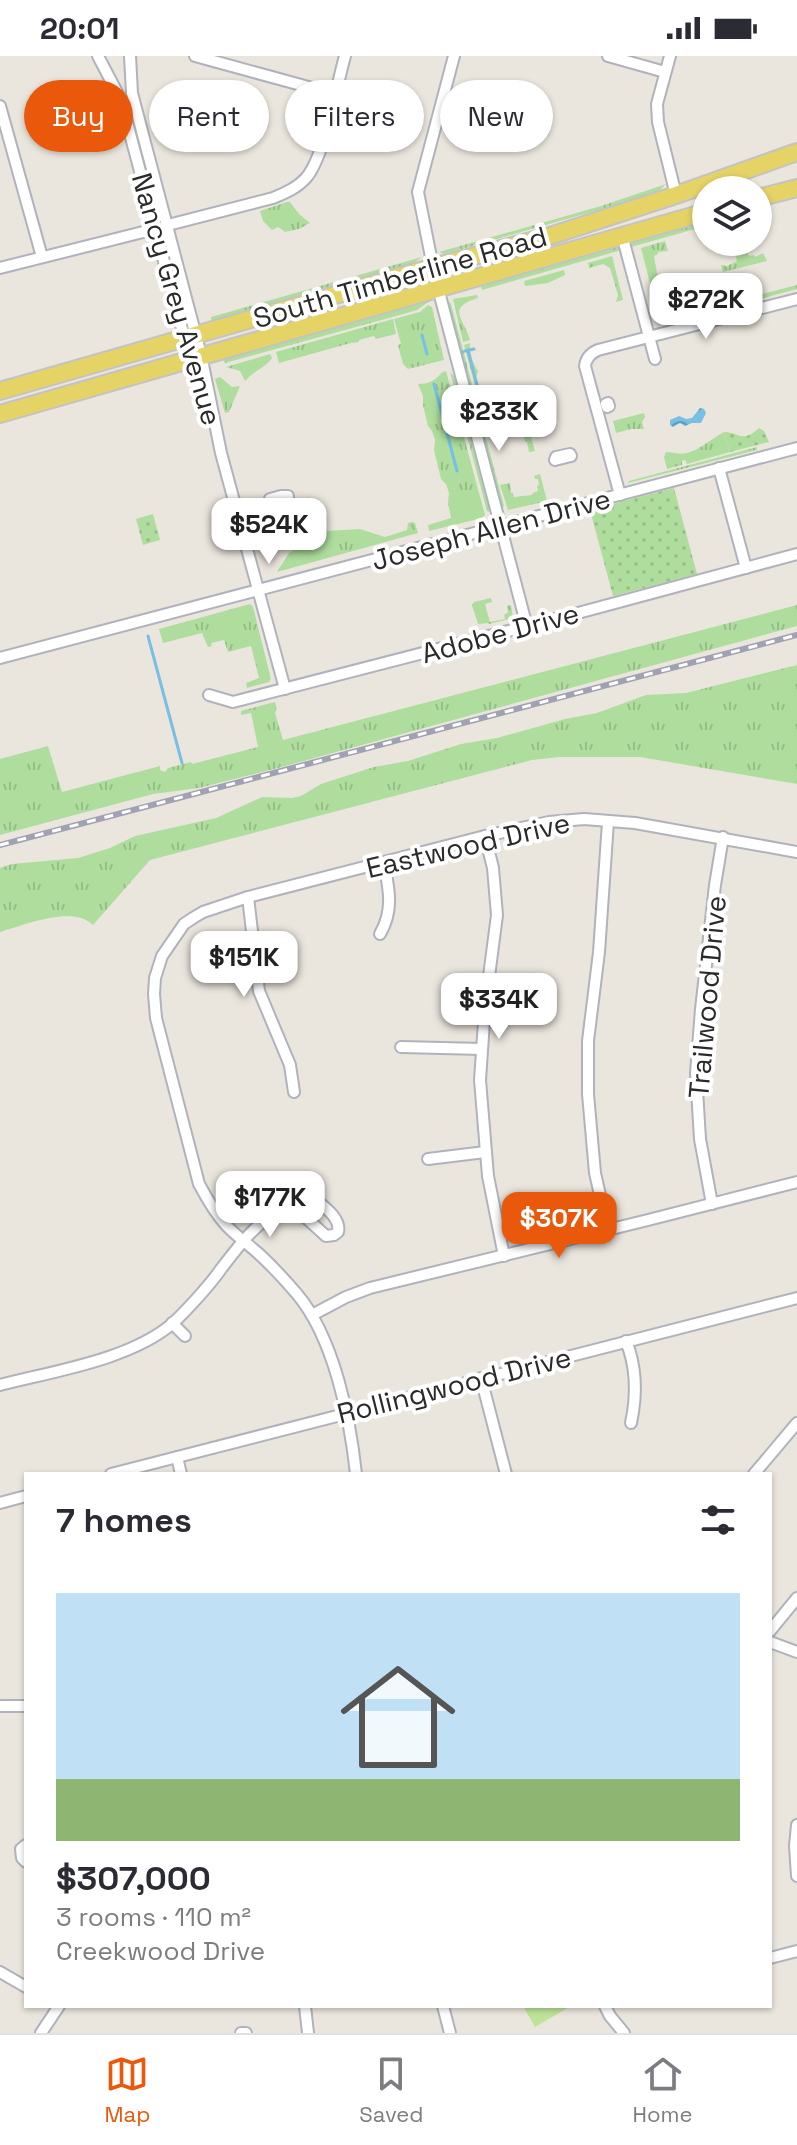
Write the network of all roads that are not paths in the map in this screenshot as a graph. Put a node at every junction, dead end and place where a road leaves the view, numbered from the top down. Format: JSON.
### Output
{"nodes":[{"id":1,"x":98,"y":56,"type":"edge"},
{"id":2,"x":130,"y":56,"type":"edge"},
{"id":3,"x":195,"y":56,"type":"edge"},
{"id":4,"x":345,"y":56,"type":"edge"},
{"id":5,"x":454,"y":56,"type":"edge"},
{"id":6,"x":608,"y":56,"type":"edge"},
{"id":7,"x":670,"y":56,"type":"edge"},
{"id":8,"x":665,"y":72,"type":"junction"},
{"id":9,"x":338,"y":80,"type":"edge"},
{"id":10,"x":285,"y":81,"type":"edge"},
{"id":11,"x":0,"y":106,"type":"edge"},
{"id":12,"x":320,"y":152,"type":"edge"},
{"id":13,"x":797,"y":152,"type":"edge"},
{"id":14,"x":797,"y":188,"type":"edge"},
{"id":15,"x":772,"y":194,"type":"edge"},
{"id":16,"x":676,"y":195,"type":"junction"},
{"id":17,"x":692,"y":216,"type":"edge"},
{"id":18,"x":168,"y":225,"type":"junction"},
{"id":19,"x":155,"y":229,"type":"junction"},
{"id":20,"x":622,"y":235,"type":"junction"},
{"id":21,"x":550,"y":236,"type":"junction"},
{"id":22,"x":42,"y":257,"type":"junction"},
{"id":23,"x":433,"y":267,"type":"junction"},
{"id":24,"x":0,"y":268,"type":"edge"},
{"id":25,"x":438,"y":288,"type":"junction"},
{"id":26,"x":797,"y":299,"type":"edge"},
{"id":27,"x":335,"y":318,"type":"junction"},
{"id":28,"x":190,"y":336,"type":"junction"},
{"id":29,"x":649,"y":338,"type":"junction"},
{"id":30,"x":196,"y":357,"type":"junction"},
{"id":31,"x":655,"y":359,"type":"dead end"},
{"id":32,"x":29,"y":383,"type":"junction"},
{"id":33,"x":0,"y":391,"type":"edge"},
{"id":34,"x":0,"y":402,"type":"edge"},
{"id":35,"x":0,"y":414,"type":"edge"},
{"id":36,"x":797,"y":448,"type":"edge"},
{"id":37,"x":719,"y":468,"type":"junction"},
{"id":38,"x":620,"y":495,"type":"junction"},
{"id":39,"x":500,"y":526,"type":"junction"},
{"id":40,"x":795,"y":553,"type":"edge"},
{"id":41,"x":746,"y":568,"type":"junction"},
{"id":42,"x":258,"y":590,"type":"junction"},
{"id":43,"x":527,"y":627,"type":"junction"},
{"id":44,"x":0,"y":658,"type":"edge"},
{"id":45,"x":285,"y":689,"type":"junction"},
{"id":46,"x":209,"y":695,"type":"dead end"},
{"id":47,"x":608,"y":822,"type":"junction"},
{"id":48,"x":485,"y":836,"type":"junction"},
{"id":49,"x":723,"y":837,"type":"junction"},
{"id":50,"x":797,"y":852,"type":"edge"},
{"id":51,"x":384,"y":863,"type":"junction"},
{"id":52,"x":248,"y":897,"type":"junction"},
{"id":53,"x":380,"y":934,"type":"dead end"},
{"id":54,"x":401,"y":1047,"type":"dead end"},
{"id":55,"x":482,"y":1049,"type":"junction"},
{"id":56,"x":294,"y":1092,"type":"dead end"},
{"id":57,"x":485,"y":1152,"type":"junction"},
{"id":58,"x":428,"y":1159,"type":"dead end"},
{"id":59,"x":797,"y":1182,"type":"edge"},
{"id":60,"x":712,"y":1204,"type":"junction"},
{"id":61,"x":293,"y":1206,"type":"dead end"},
{"id":62,"x":608,"y":1230,"type":"junction"},
{"id":63,"x":242,"y":1241,"type":"junction"},
{"id":64,"x":504,"y":1256,"type":"junction"},
{"id":65,"x":797,"y":1298,"type":"edge"},
{"id":66,"x":312,"y":1315,"type":"junction"},
{"id":67,"x":172,"y":1323,"type":"junction"},
{"id":68,"x":185,"y":1336,"type":"dead end"},
{"id":69,"x":626,"y":1341,"type":"junction"},
{"id":70,"x":481,"y":1378,"type":"junction"},
{"id":71,"x":0,"y":1385,"type":"edge"},
{"id":72,"x":346,"y":1413,"type":"junction"},
{"id":73,"x":631,"y":1423,"type":"dead end"},
{"id":74,"x":797,"y":1423,"type":"edge"},
{"id":75,"x":177,"y":1457,"type":"junction"},
{"id":76,"x":119,"y":1472,"type":"edge"},
{"id":77,"x":181,"y":1472,"type":"edge"},
{"id":78,"x":356,"y":1472,"type":"edge"},
{"id":79,"x":505,"y":1472,"type":"edge"},
{"id":80,"x":756,"y":1472,"type":"edge"},
{"id":81,"x":24,"y":1497,"type":"edge"},
{"id":82,"x":0,"y":1503,"type":"edge"},
{"id":83,"x":797,"y":1598,"type":"edge"},
{"id":84,"x":772,"y":1629,"type":"edge"},
{"id":85,"x":772,"y":1643,"type":"edge"},
{"id":86,"x":797,"y":1652,"type":"edge"},
{"id":87,"x":0,"y":1706,"type":"edge"},
{"id":88,"x":24,"y":1706,"type":"edge"},
{"id":89,"x":797,"y":1825,"type":"edge"},
{"id":90,"x":797,"y":1876,"type":"edge"},
{"id":91,"x":797,"y":1951,"type":"edge"},
{"id":92,"x":772,"y":1957,"type":"edge"},
{"id":93,"x":0,"y":1972,"type":"edge"},
{"id":94,"x":24,"y":1986,"type":"edge"},
{"id":95,"x":58,"y":2008,"type":"edge"},
{"id":96,"x":305,"y":2008,"type":"edge"},
{"id":97,"x":444,"y":2008,"type":"edge"},
{"id":98,"x":606,"y":2008,"type":"edge"},
{"id":99,"x":41,"y":2033,"type":"edge"},
{"id":100,"x":308,"y":2033,"type":"edge"},
{"id":101,"x":450,"y":2033,"type":"edge"},
{"id":102,"x":624,"y":2033,"type":"edge"}],
"edges":[{"from":1,"to":19,"type":"street","name":"Nancy Grey Avenue"},
{"from":2,"to":18,"type":"street","name":"Nancy Grey Avenue"},
{"from":3,"to":10,"type":"street"},
{"from":4,"to":9,"type":"street"},
{"from":5,"to":23,"type":"street"},
{"from":6,"to":8,"type":"street"},
{"from":7,"to":8,"type":"street"},
{"from":8,"to":16,"type":"street"},
{"from":11,"to":22,"type":"street"},
{"from":12,"to":18,"type":"street"},
{"from":13,"to":16,"type":"main road","name":"South Timberline Road"},
{"from":14,"to":15,"type":"main road"},
{"from":16,"to":21,"type":"main road","name":"South Timberline Road"},
{"from":17,"to":20,"type":"main road","name":"South Timberline Road"},
{"from":18,"to":28,"type":"street","name":"Nancy Grey Avenue"},
{"from":19,"to":22,"type":"street"},
{"from":19,"to":28,"type":"street","name":"Nancy Grey Avenue"},
{"from":20,"to":25,"type":"main road","name":"South Timberline Road"},
{"from":20,"to":29,"type":"street"},
{"from":21,"to":23,"type":"main road","name":"South Timberline Road"},
{"from":21,"to":25,"type":"main road"},
{"from":22,"to":24,"type":"street"},
{"from":23,"to":27,"type":"main road"},
{"from":23,"to":28,"type":"main road","name":"South Timberline Road"},
{"from":25,"to":27,"type":"main road","name":"South Timberline Road"},
{"from":25,"to":39,"type":"street"},
{"from":26,"to":29,"type":"street"},
{"from":27,"to":30,"type":"main road","name":"South Timberline Road"},
{"from":28,"to":30,"type":"street","name":"Nancy Grey Avenue"},
{"from":28,"to":32,"type":"main road","name":"South Timberline Road"},
{"from":29,"to":31,"type":"street"},
{"from":29,"to":38,"type":"street"},
{"from":30,"to":35,"type":"main road","name":"South Timberline Road"},
{"from":30,"to":42,"type":"street","name":"Nancy Grey Avenue"},
{"from":32,"to":33,"type":"main road","name":"South Timberline Road"},
{"from":32,"to":34,"type":"main road"},
{"from":36,"to":37,"type":"street","name":"Joseph Allen Drive"},
{"from":37,"to":38,"type":"street","name":"Joseph Allen Drive"},
{"from":37,"to":41,"type":"street"},
{"from":38,"to":39,"type":"street","name":"Joseph Allen Drive"},
{"from":39,"to":42,"type":"street","name":"Joseph Allen Drive"},
{"from":39,"to":43,"type":"street"},
{"from":40,"to":41,"type":"street","name":"Adobe Drive"},
{"from":41,"to":43,"type":"street","name":"Adobe Drive"},
{"from":42,"to":44,"type":"street","name":"Joseph Allen Drive"},
{"from":42,"to":45,"type":"street","name":"Nancy Grey Avenue"},
{"from":43,"to":45,"type":"street","name":"Adobe Drive"},
{"from":45,"to":46,"type":"street","name":"Adobe Drive"},
{"from":47,"to":48,"type":"street","name":"Eastwood Drive"},
{"from":47,"to":49,"type":"street","name":"Eastwood Drive"},
{"from":47,"to":62,"type":"street"},
{"from":48,"to":51,"type":"street","name":"Eastwood Drive"},
{"from":48,"to":55,"type":"street"},
{"from":49,"to":50,"type":"street","name":"Eastwood Drive"},
{"from":49,"to":60,"type":"street","name":"Trailwood Drive"},
{"from":51,"to":52,"type":"street","name":"Eastwood Drive"},
{"from":51,"to":53,"type":"street"},
{"from":52,"to":56,"type":"street"},
{"from":52,"to":63,"type":"street","name":"Eastwood Drive"},
{"from":54,"to":55,"type":"street"},
{"from":55,"to":57,"type":"street"},
{"from":57,"to":58,"type":"street"},
{"from":57,"to":64,"type":"street"},
{"from":59,"to":60,"type":"street"},
{"from":60,"to":62,"type":"street"},
{"from":61,"to":63,"type":"street"},
{"from":62,"to":64,"type":"street"},
{"from":63,"to":66,"type":"street"},
{"from":63,"to":67,"type":"street"},
{"from":64,"to":66,"type":"street"},
{"from":65,"to":69,"type":"street","name":"Rollingwood Drive"},
{"from":66,"to":72,"type":"street"},
{"from":67,"to":68,"type":"street"},
{"from":67,"to":71,"type":"street"},
{"from":69,"to":70,"type":"street","name":"Rollingwood Drive"},
{"from":69,"to":73,"type":"street"},
{"from":70,"to":72,"type":"street","name":"Rollingwood Drive"},
{"from":70,"to":79,"type":"street"},
{"from":72,"to":75,"type":"street","name":"Rollingwood Drive"},
{"from":72,"to":78,"type":"street"},
{"from":74,"to":80,"type":"street"},
{"from":75,"to":76,"type":"street","name":"Rollingwood Drive"},
{"from":75,"to":77,"type":"street"},
{"from":81,"to":82,"type":"street"},
{"from":83,"to":84,"type":"street"},
{"from":85,"to":86,"type":"street"},
{"from":87,"to":88,"type":"street"},
{"from":89,"to":90,"type":"street"},
{"from":91,"to":92,"type":"street"},
{"from":93,"to":94,"type":"street"},
{"from":95,"to":99,"type":"street"},
{"from":96,"to":100,"type":"street"},
{"from":97,"to":101,"type":"street"},
{"from":98,"to":102,"type":"street"}]}
